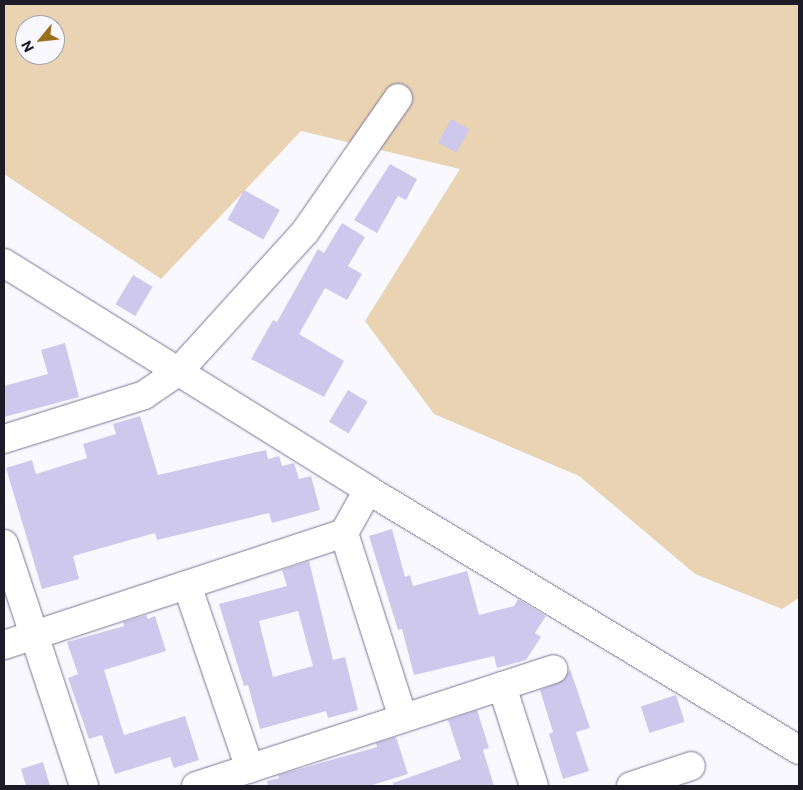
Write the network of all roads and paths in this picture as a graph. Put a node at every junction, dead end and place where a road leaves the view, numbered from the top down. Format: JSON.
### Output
{"nodes":[{"id":1,"x":398,"y":98,"type":"dead end"},
{"id":2,"x":4,"y":263,"type":"edge"},
{"id":3,"x":178,"y":372,"type":"junction"},
{"id":4,"x":4,"y":439,"type":"edge"},
{"id":5,"x":368,"y":490,"type":"junction"},
{"id":6,"x":344,"y":533,"type":"junction"},
{"id":7,"x":4,"y":544,"type":"edge"},
{"id":8,"x":187,"y":585,"type":"junction"},
{"id":9,"x":34,"y":635,"type":"junction"},
{"id":10,"x":4,"y":645,"type":"edge"},
{"id":11,"x":553,"y":669,"type":"dead end"},
{"id":12,"x":502,"y":686,"type":"junction"},
{"id":13,"x":404,"y":718,"type":"junction"},
{"id":14,"x":799,"y":750,"type":"edge"},
{"id":15,"x":691,"y":766,"type":"dead end"},
{"id":16,"x":250,"y":769,"type":"junction"},
{"id":17,"x":84,"y":786,"type":"edge"},
{"id":18,"x":196,"y":786,"type":"edge"},
{"id":19,"x":534,"y":786,"type":"edge"},
{"id":20,"x":631,"y":786,"type":"edge"}],
"edges":[{"from":1,"to":3,"type":"street"},
{"from":2,"to":3,"type":"street"},
{"from":3,"to":4,"type":"street"},
{"from":3,"to":5,"type":"street"},
{"from":5,"to":6,"type":"street"},
{"from":5,"to":14,"type":"street"},
{"from":6,"to":8,"type":"street"},
{"from":6,"to":13,"type":"street"},
{"from":7,"to":9,"type":"street"},
{"from":8,"to":9,"type":"street"},
{"from":8,"to":16,"type":"street"},
{"from":9,"to":10,"type":"street"},
{"from":9,"to":17,"type":"street"},
{"from":11,"to":12,"type":"street"},
{"from":12,"to":13,"type":"street"},
{"from":12,"to":19,"type":"street"},
{"from":13,"to":16,"type":"street"},
{"from":15,"to":20,"type":"street"},
{"from":16,"to":18,"type":"street"}]}
